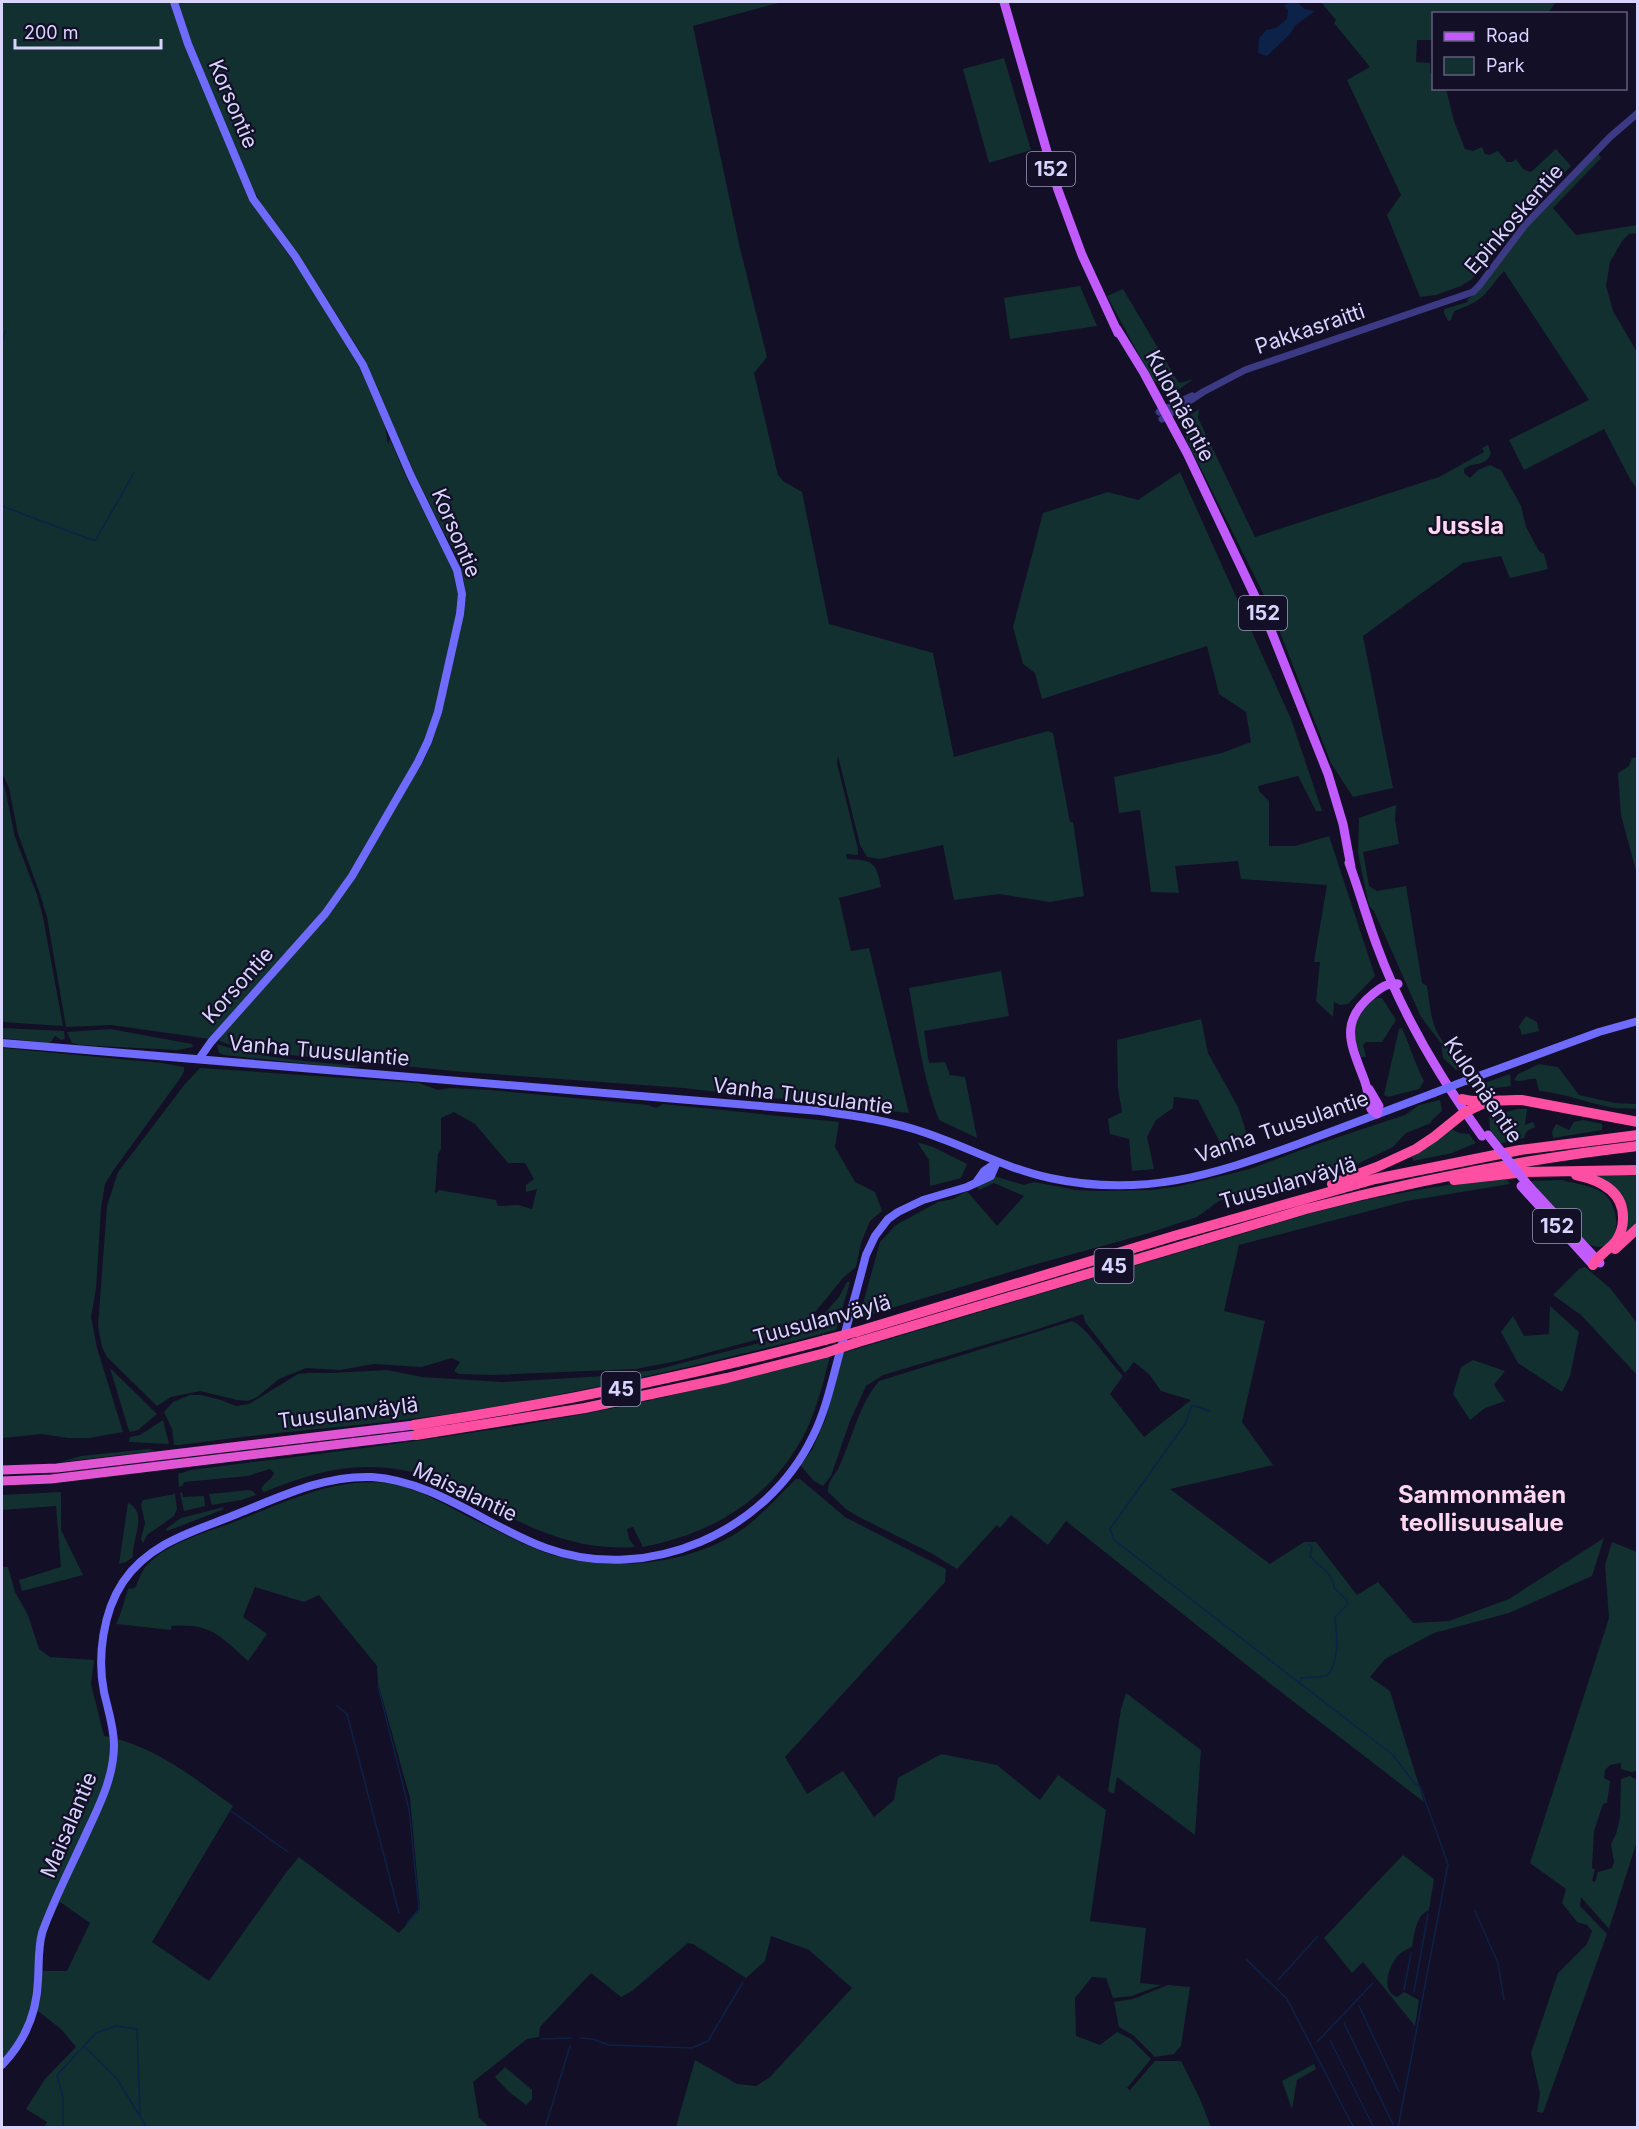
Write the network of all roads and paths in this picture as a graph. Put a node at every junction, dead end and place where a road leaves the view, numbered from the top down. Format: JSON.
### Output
{"nodes":[{"id":1,"x":174,"y":2,"type":"edge"},
{"id":2,"x":1004,"y":2,"type":"edge"},
{"id":3,"x":1638,"y":113,"type":"edge"},
{"id":4,"x":1431,"y":305,"type":"joint"},
{"id":5,"x":1163,"y":414,"type":"junction"},
{"id":6,"x":1396,"y":985,"type":"junction"},
{"id":7,"x":1638,"y":1021,"type":"edge"},
{"id":8,"x":2,"y":1043,"type":"edge"},
{"id":9,"x":199,"y":1059,"type":"junction"},
{"id":10,"x":1462,"y":1099,"type":"junction"},
{"id":11,"x":1489,"y":1101,"type":"junction"},
{"id":12,"x":1467,"y":1111,"type":"junction"},
{"id":13,"x":1377,"y":1114,"type":"junction"},
{"id":14,"x":1638,"y":1122,"type":"edge"},
{"id":15,"x":1638,"y":1135,"type":"edge"},
{"id":16,"x":1638,"y":1146,"type":"edge"},
{"id":17,"x":997,"y":1162,"type":"junction"},
{"id":18,"x":1638,"y":1170,"type":"edge"},
{"id":19,"x":1552,"y":1172,"type":"junction"},
{"id":20,"x":1373,"y":1191,"type":"junction"},
{"id":21,"x":1270,"y":1208,"type":"junction"},
{"id":22,"x":1638,"y":1228,"type":"edge"},
{"id":23,"x":1597,"y":1263,"type":"junction"},
{"id":24,"x":415,"y":1430,"type":"junction"},
{"id":25,"x":2,"y":1470,"type":"edge"},
{"id":26,"x":2,"y":1481,"type":"edge"},
{"id":27,"x":2,"y":2065,"type":"edge"}],
"edges":[{"from":1,"to":9,"type":"main road","name":"Korsontie"},
{"from":2,"to":5,"type":"main road","name":"Kulomäentie","number":"152"},
{"from":3,"to":4,"type":"street","name":"Epinkoskentie"},
{"from":4,"to":5,"type":"street","name":"Pakkasraitti"},
{"from":5,"to":6,"type":"main road","name":"Kulomäentie","number":"152"},
{"from":6,"to":10,"type":"main road","name":"Kulomäentie","number":"152"},
{"from":6,"to":12,"type":"main road","name":"Kulomäentie","number":"152"},
{"from":6,"to":13,"type":"main road"},
{"from":7,"to":13,"type":"main road","name":"Vanha Tuusulantie","bridge":true},
{"from":8,"to":9,"type":"main road","name":"Vanha Tuusulantie"},
{"from":9,"to":17,"type":"main road","name":"Vanha Tuusulantie"},
{"from":10,"to":11,"type":"highway"},
{"from":10,"to":12,"type":"main road","name":"Kulomäentie","number":"152"},
{"from":11,"to":12,"type":"highway"},
{"from":11,"to":14,"type":"highway"},
{"from":12,"to":21,"type":"highway"},
{"from":12,"to":23,"type":"main road","name":"Kulomäentie","number":"152","bridge":true},
{"from":13,"to":17,"type":"main road","name":"Vanha Tuusulantie"},
{"from":15,"to":21,"type":"highway","name":"Tuusulanväylä","number":"45"},
{"from":16,"to":20,"type":"highway","name":"Tuusulanväylä","number":"45"},
{"from":17,"to":27,"type":"main road","name":"Maisalantie"},
{"from":18,"to":19,"type":"highway"},
{"from":19,"to":20,"type":"highway"},
{"from":19,"to":23,"type":"highway"},
{"from":20,"to":24,"type":"highway","name":"Tuusulanväylä","number":"45","bridge":true},
{"from":21,"to":24,"type":"highway","name":"Tuusulanväylä","number":"45","bridge":true},
{"from":22,"to":23,"type":"highway"},
{"from":24,"to":25,"type":"highway","name":"Tuusulanväylä","number":"45"},
{"from":24,"to":26,"type":"highway","name":"Tuusulanväylä","number":"45"}]}
